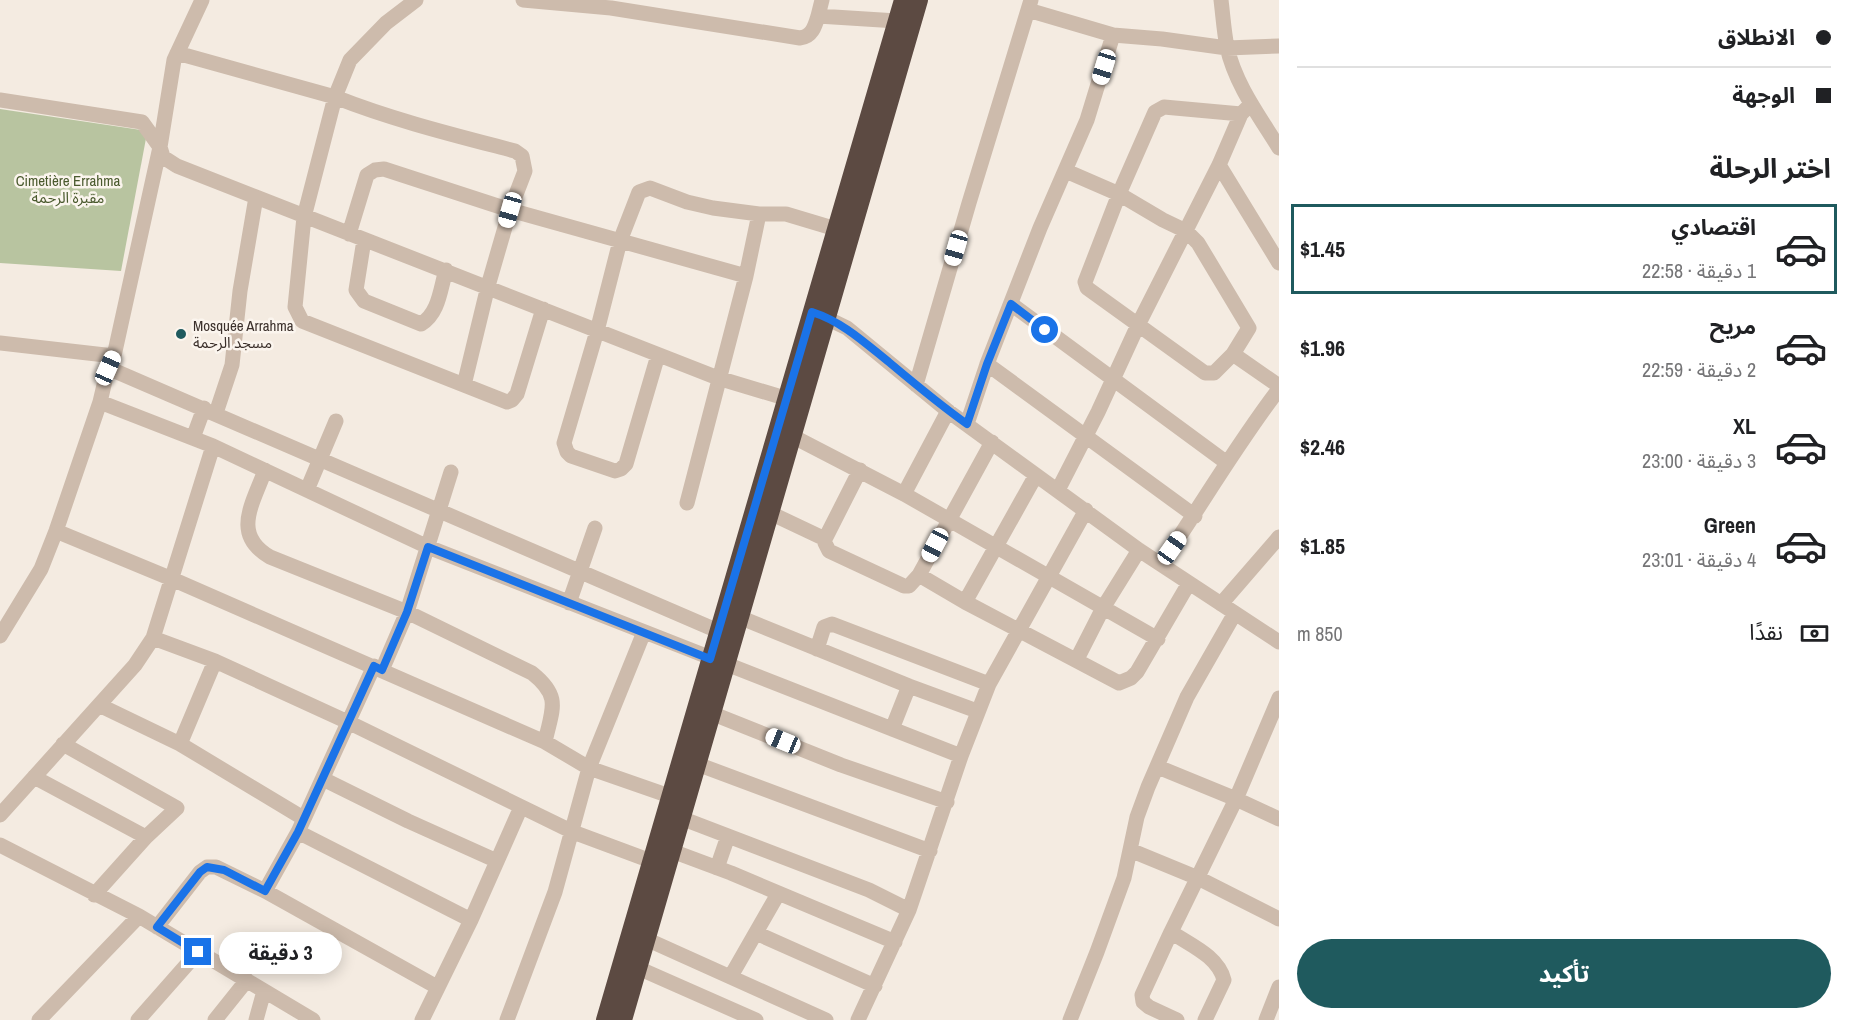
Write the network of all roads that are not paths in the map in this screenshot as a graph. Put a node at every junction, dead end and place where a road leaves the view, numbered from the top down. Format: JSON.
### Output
{"nodes":[{"id":1,"x":202,"y":0,"type":"edge"},
{"id":2,"x":416,"y":0,"type":"edge"},
{"id":3,"x":523,"y":0,"type":"edge"},
{"id":4,"x":822,"y":0,"type":"edge"},
{"id":5,"x":903,"y":0,"type":"edge"},
{"id":6,"x":920,"y":0,"type":"edge"},
{"id":7,"x":1221,"y":0,"type":"edge"},
{"id":8,"x":612,"y":4,"type":"edge"},
{"id":9,"x":1030,"y":5,"type":"edge"},
{"id":10,"x":818,"y":16,"type":"junction"},
{"id":11,"x":897,"y":21,"type":"junction"},
{"id":12,"x":1113,"y":35,"type":"junction"},
{"id":13,"x":1279,"y":46,"type":"edge"},
{"id":14,"x":1227,"y":48,"type":"junction"},
{"id":15,"x":177,"y":53,"type":"junction"},
{"id":16,"x":334,"y":97,"type":"junction"},
{"id":17,"x":0,"y":100,"type":"edge"},
{"id":18,"x":1246,"y":109,"type":"junction"},
{"id":19,"x":160,"y":147,"type":"junction"},
{"id":20,"x":1279,"y":148,"type":"edge"},
{"id":21,"x":1219,"y":165,"type":"junction"},
{"id":22,"x":1066,"y":171,"type":"junction"},
{"id":23,"x":1119,"y":194,"type":"junction"},
{"id":24,"x":256,"y":197,"type":"junction"},
{"id":25,"x":510,"y":210,"type":"junction"},
{"id":26,"x":759,"y":214,"type":"junction"},
{"id":27,"x":304,"y":217,"type":"junction"},
{"id":28,"x":836,"y":229,"type":"junction"},
{"id":29,"x":1186,"y":231,"type":"junction"},
{"id":30,"x":349,"y":234,"type":"junction"},
{"id":31,"x":364,"y":240,"type":"junction"},
{"id":32,"x":620,"y":241,"type":"junction"},
{"id":33,"x":1279,"y":263,"type":"edge"},
{"id":34,"x":446,"y":270,"type":"junction"},
{"id":35,"x":746,"y":276,"type":"junction"},
{"id":36,"x":488,"y":286,"type":"junction"},
{"id":37,"x":1011,"y":304,"type":"junction"},
{"id":38,"x":543,"y":309,"type":"junction"},
{"id":39,"x":819,"y":315,"type":"junction"},
{"id":40,"x":1138,"y":325,"type":"junction"},
{"id":41,"x":597,"y":331,"type":"junction"},
{"id":42,"x":0,"y":343,"type":"edge"},
{"id":43,"x":1233,"y":354,"type":"junction"},
{"id":44,"x":658,"y":355,"type":"junction"},
{"id":45,"x":111,"y":362,"type":"junction"},
{"id":46,"x":987,"y":364,"type":"junction"},
{"id":47,"x":718,"y":378,"type":"junction"},
{"id":48,"x":1112,"y":380,"type":"junction"},
{"id":49,"x":464,"y":385,"type":"junction"},
{"id":50,"x":916,"y":385,"type":"junction"},
{"id":51,"x":1279,"y":387,"type":"edge"},
{"id":52,"x":794,"y":400,"type":"junction"},
{"id":53,"x":100,"y":402,"type":"junction"},
{"id":54,"x":210,"y":411,"type":"junction"},
{"id":55,"x":948,"y":411,"type":"junction"},
{"id":56,"x":336,"y":422,"type":"dead end"},
{"id":57,"x":967,"y":424,"type":"junction"},
{"id":58,"x":792,"y":436,"type":"junction"},
{"id":59,"x":1085,"y":436,"type":"junction"},
{"id":60,"x":193,"y":438,"type":"junction"},
{"id":61,"x":992,"y":442,"type":"junction"},
{"id":62,"x":213,"y":446,"type":"junction"},
{"id":63,"x":321,"y":459,"type":"junction"},
{"id":64,"x":1227,"y":463,"type":"junction"},
{"id":65,"x":265,"y":470,"type":"junction"},
{"id":66,"x":861,"y":470,"type":"junction"},
{"id":67,"x":451,"y":472,"type":"dead end"},
{"id":68,"x":1036,"y":475,"type":"junction"},
{"id":69,"x":307,"y":490,"type":"junction"},
{"id":70,"x":1058,"y":490,"type":"junction"},
{"id":71,"x":904,"y":494,"type":"junction"},
{"id":72,"x":687,"y":503,"type":"dead end"},
{"id":73,"x":440,"y":510,"type":"junction"},
{"id":74,"x":1086,"y":510,"type":"junction"},
{"id":75,"x":770,"y":513,"type":"junction"},
{"id":76,"x":1195,"y":516,"type":"junction"},
{"id":77,"x":949,"y":521,"type":"junction"},
{"id":78,"x":595,"y":528,"type":"dead end"},
{"id":79,"x":56,"y":531,"type":"junction"},
{"id":80,"x":1279,"y":537,"type":"edge"},
{"id":81,"x":825,"y":539,"type":"junction"},
{"id":82,"x":428,"y":547,"type":"junction"},
{"id":83,"x":996,"y":548,"type":"junction"},
{"id":84,"x":1139,"y":550,"type":"junction"},
{"id":85,"x":1161,"y":564,"type":"junction"},
{"id":86,"x":580,"y":571,"type":"junction"},
{"id":87,"x":919,"y":575,"type":"junction"},
{"id":88,"x":1049,"y":578,"type":"junction"},
{"id":89,"x":172,"y":579,"type":"junction"},
{"id":90,"x":1189,"y":583,"type":"junction"},
{"id":91,"x":965,"y":602,"type":"junction"},
{"id":92,"x":569,"y":603,"type":"junction"},
{"id":93,"x":1221,"y":604,"type":"junction"},
{"id":94,"x":1103,"y":608,"type":"junction"},
{"id":95,"x":407,"y":612,"type":"junction"},
{"id":96,"x":1235,"y":613,"type":"junction"},
{"id":97,"x":739,"y":617,"type":"junction"},
{"id":98,"x":1020,"y":630,"type":"junction"},
{"id":99,"x":718,"y":631,"type":"junction"},
{"id":100,"x":644,"y":632,"type":"junction"},
{"id":101,"x":0,"y":636,"type":"edge"},
{"id":102,"x":153,"y":638,"type":"junction"},
{"id":103,"x":1158,"y":639,"type":"junction"},
{"id":104,"x":1279,"y":641,"type":"edge"},
{"id":105,"x":817,"y":649,"type":"junction"},
{"id":106,"x":1077,"y":659,"type":"junction"},
{"id":107,"x":215,"y":661,"type":"junction"},
{"id":108,"x":718,"y":662,"type":"junction"},
{"id":109,"x":378,"y":668,"type":"junction"},
{"id":110,"x":989,"y":684,"type":"junction"},
{"id":111,"x":909,"y":686,"type":"junction"},
{"id":112,"x":1279,"y":698,"type":"edge"},
{"id":113,"x":99,"y":705,"type":"junction"},
{"id":114,"x":977,"y":711,"type":"junction"},
{"id":115,"x":711,"y":713,"type":"junction"},
{"id":116,"x":350,"y":723,"type":"junction"},
{"id":117,"x":892,"y":729,"type":"junction"},
{"id":118,"x":545,"y":742,"type":"junction"},
{"id":119,"x":63,"y":744,"type":"junction"},
{"id":120,"x":180,"y":744,"type":"junction"},
{"id":121,"x":961,"y":756,"type":"junction"},
{"id":122,"x":697,"y":764,"type":"junction"},
{"id":123,"x":1158,"y":767,"type":"junction"},
{"id":124,"x":589,"y":768,"type":"junction"},
{"id":125,"x":34,"y":777,"type":"junction"},
{"id":126,"x":323,"y":779,"type":"junction"},
{"id":127,"x":1236,"y":799,"type":"junction"},
{"id":128,"x":947,"y":802,"type":"junction"},
{"id":129,"x":679,"y":805,"type":"junction"},
{"id":130,"x":521,"y":807,"type":"junction"},
{"id":131,"x":0,"y":815,"type":"edge"},
{"id":132,"x":1279,"y":819,"type":"edge"},
{"id":133,"x":301,"y":825,"type":"junction"},
{"id":134,"x":573,"y":832,"type":"junction"},
{"id":135,"x":728,"y":836,"type":"junction"},
{"id":136,"x":146,"y":837,"type":"junction"},
{"id":137,"x":0,"y":845,"type":"edge"},
{"id":138,"x":1130,"y":850,"type":"junction"},
{"id":139,"x":672,"y":851,"type":"junction"},
{"id":140,"x":930,"y":851,"type":"junction"},
{"id":141,"x":497,"y":861,"type":"junction"},
{"id":142,"x":651,"y":861,"type":"junction"},
{"id":143,"x":717,"y":868,"type":"junction"},
{"id":144,"x":1198,"y":878,"type":"junction"},
{"id":145,"x":265,"y":891,"type":"junction"},
{"id":146,"x":94,"y":894,"type":"junction"},
{"id":147,"x":778,"y":894,"type":"junction"},
{"id":148,"x":909,"y":910,"type":"junction"},
{"id":149,"x":139,"y":916,"type":"junction"},
{"id":150,"x":1279,"y":919,"type":"edge"},
{"id":151,"x":471,"y":920,"type":"junction"},
{"id":152,"x":157,"y":927,"type":"junction"},
{"id":153,"x":1171,"y":932,"type":"junction"},
{"id":154,"x":756,"y":933,"type":"junction"},
{"id":155,"x":646,"y":939,"type":"junction"},
{"id":156,"x":895,"y":942,"type":"junction"},
{"id":157,"x":198,"y":952,"type":"junction"},
{"id":158,"x":638,"y":968,"type":"junction"},
{"id":159,"x":731,"y":976,"type":"junction"},
{"id":160,"x":247,"y":980,"type":"junction"},
{"id":161,"x":875,"y":986,"type":"junction"},
{"id":162,"x":437,"y":987,"type":"junction"},
{"id":163,"x":1279,"y":987,"type":"edge"},
{"id":164,"x":264,"y":991,"type":"junction"},
{"id":165,"x":39,"y":1020,"type":"edge"},
{"id":166,"x":138,"y":1020,"type":"edge"},
{"id":167,"x":215,"y":1020,"type":"edge"},
{"id":168,"x":256,"y":1020,"type":"edge"},
{"id":169,"x":313,"y":1020,"type":"edge"},
{"id":170,"x":422,"y":1020,"type":"edge"},
{"id":171,"x":507,"y":1020,"type":"edge"},
{"id":172,"x":605,"y":1020,"type":"edge"},
{"id":173,"x":623,"y":1020,"type":"edge"},
{"id":174,"x":756,"y":1020,"type":"edge"},
{"id":175,"x":826,"y":1020,"type":"edge"},
{"id":176,"x":858,"y":1020,"type":"edge"},
{"id":177,"x":1070,"y":1020,"type":"edge"},
{"id":178,"x":1177,"y":1020,"type":"edge"},
{"id":179,"x":1205,"y":1020,"type":"edge"},
{"id":180,"x":1266,"y":1020,"type":"edge"}],
"edges":[{"from":1,"to":15,"type":"street"},
{"from":2,"to":16,"type":"street"},
{"from":3,"to":8,"type":"street"},
{"from":4,"to":10,"type":"street"},
{"from":5,"to":11,"type":"highway"},
{"from":6,"to":39,"type":"highway"},
{"from":7,"to":14,"type":"street"},
{"from":8,"to":10,"type":"street"},
{"from":9,"to":12,"type":"street"},
{"from":9,"to":50,"type":"street"},
{"from":10,"to":11,"type":"street"},
{"from":11,"to":28,"type":"highway"},
{"from":12,"to":14,"type":"street"},
{"from":12,"to":22,"type":"street"},
{"from":13,"to":14,"type":"street"},
{"from":14,"to":18,"type":"street"},
{"from":15,"to":16,"type":"street"},
{"from":15,"to":19,"type":"street"},
{"from":16,"to":25,"type":"street"},
{"from":16,"to":27,"type":"street"},
{"from":17,"to":19,"type":"street"},
{"from":18,"to":20,"type":"street"},
{"from":18,"to":21,"type":"street"},
{"from":18,"to":23,"type":"street"},
{"from":19,"to":24,"type":"street"},
{"from":19,"to":45,"type":"street"},
{"from":21,"to":29,"type":"street"},
{"from":21,"to":33,"type":"street"},
{"from":22,"to":23,"type":"street"},
{"from":22,"to":37,"type":"street"},
{"from":23,"to":29,"type":"street"},
{"from":23,"to":40,"type":"street"},
{"from":24,"to":27,"type":"street"},
{"from":24,"to":54,"type":"street"},
{"from":25,"to":30,"type":"street"},
{"from":25,"to":32,"type":"street"},
{"from":25,"to":36,"type":"street"},
{"from":26,"to":28,"type":"street"},
{"from":26,"to":32,"type":"street"},
{"from":26,"to":35,"type":"street"},
{"from":27,"to":30,"type":"street"},
{"from":27,"to":49,"type":"street"},
{"from":28,"to":39,"type":"highway"},
{"from":29,"to":40,"type":"street"},
{"from":29,"to":43,"type":"street"},
{"from":30,"to":31,"type":"street"},
{"from":31,"to":34,"type":"street"},
{"from":31,"to":34,"type":"street"},
{"from":32,"to":35,"type":"street"},
{"from":32,"to":41,"type":"street"},
{"from":34,"to":36,"type":"street"},
{"from":35,"to":47,"type":"street"},
{"from":36,"to":38,"type":"street"},
{"from":36,"to":49,"type":"street"},
{"from":37,"to":46,"type":"street"},
{"from":37,"to":48,"type":"street"},
{"from":38,"to":41,"type":"street"},
{"from":38,"to":49,"type":"street"},
{"from":39,"to":50,"type":"street"},
{"from":39,"to":52,"type":"highway"},
{"from":40,"to":43,"type":"street"},
{"from":40,"to":48,"type":"street"},
{"from":41,"to":44,"type":"street"},
{"from":41,"to":44,"type":"street"},
{"from":42,"to":45,"type":"street"},
{"from":43,"to":51,"type":"street"},
{"from":44,"to":47,"type":"street"},
{"from":45,"to":53,"type":"street"},
{"from":45,"to":54,"type":"street"},
{"from":46,"to":57,"type":"street"},
{"from":46,"to":59,"type":"street"},
{"from":47,"to":52,"type":"street"},
{"from":47,"to":72,"type":"street"},
{"from":48,"to":59,"type":"street"},
{"from":48,"to":64,"type":"street"},
{"from":50,"to":55,"type":"street"},
{"from":51,"to":64,"type":"street"},
{"from":52,"to":58,"type":"highway"},
{"from":52,"to":99,"type":"highway"},
{"from":53,"to":60,"type":"street"},
{"from":53,"to":79,"type":"street"},
{"from":54,"to":60,"type":"street"},
{"from":54,"to":63,"type":"street"},
{"from":55,"to":57,"type":"street"},
{"from":55,"to":71,"type":"street"},
{"from":56,"to":63,"type":"street"},
{"from":57,"to":61,"type":"street"},
{"from":58,"to":66,"type":"street"},
{"from":58,"to":75,"type":"highway"},
{"from":59,"to":70,"type":"street"},
{"from":59,"to":76,"type":"street"},
{"from":60,"to":62,"type":"street"},
{"from":61,"to":68,"type":"street"},
{"from":61,"to":77,"type":"street"},
{"from":62,"to":65,"type":"street"},
{"from":62,"to":89,"type":"street"},
{"from":63,"to":69,"type":"street"},
{"from":63,"to":73,"type":"street"},
{"from":64,"to":76,"type":"street"},
{"from":65,"to":69,"type":"street"},
{"from":65,"to":95,"type":"street"},
{"from":66,"to":71,"type":"street"},
{"from":66,"to":81,"type":"street"},
{"from":67,"to":73,"type":"street"},
{"from":68,"to":70,"type":"street"},
{"from":68,"to":83,"type":"street"},
{"from":69,"to":82,"type":"street"},
{"from":70,"to":74,"type":"street"},
{"from":71,"to":77,"type":"street"},
{"from":73,"to":82,"type":"street"},
{"from":73,"to":86,"type":"street"},
{"from":74,"to":84,"type":"street"},
{"from":74,"to":88,"type":"street"},
{"from":75,"to":81,"type":"street"},
{"from":75,"to":97,"type":"highway"},
{"from":76,"to":85,"type":"street"},
{"from":77,"to":83,"type":"street"},
{"from":77,"to":87,"type":"street"},
{"from":78,"to":86,"type":"street"},
{"from":79,"to":89,"type":"street"},
{"from":79,"to":101,"type":"street"},
{"from":80,"to":93,"type":"street"},
{"from":81,"to":87,"type":"street"},
{"from":82,"to":92,"type":"street"},
{"from":82,"to":95,"type":"street"},
{"from":83,"to":88,"type":"street"},
{"from":83,"to":91,"type":"street"},
{"from":84,"to":85,"type":"street"},
{"from":84,"to":94,"type":"street"},
{"from":85,"to":90,"type":"street"},
{"from":86,"to":92,"type":"street"},
{"from":86,"to":99,"type":"street"},
{"from":87,"to":91,"type":"street"},
{"from":88,"to":94,"type":"street"},
{"from":88,"to":98,"type":"street"},
{"from":89,"to":102,"type":"street"},
{"from":89,"to":109,"type":"street"},
{"from":90,"to":93,"type":"street"},
{"from":90,"to":103,"type":"street"},
{"from":91,"to":98,"type":"street"},
{"from":92,"to":100,"type":"street"},
{"from":93,"to":96,"type":"street"},
{"from":94,"to":103,"type":"street"},
{"from":94,"to":106,"type":"street"},
{"from":95,"to":109,"type":"street"},
{"from":95,"to":118,"type":"street"},
{"from":96,"to":104,"type":"street"},
{"from":96,"to":123,"type":"street"},
{"from":97,"to":105,"type":"street"},
{"from":97,"to":108,"type":"highway"},
{"from":98,"to":106,"type":"street"},
{"from":98,"to":110,"type":"street"},
{"from":99,"to":108,"type":"highway"},
{"from":100,"to":108,"type":"street"},
{"from":100,"to":124,"type":"street"},
{"from":102,"to":107,"type":"street"},
{"from":102,"to":113,"type":"street"},
{"from":103,"to":106,"type":"street"},
{"from":105,"to":110,"type":"street"},
{"from":105,"to":111,"type":"street"},
{"from":107,"to":116,"type":"street"},
{"from":107,"to":120,"type":"street"},
{"from":108,"to":115,"type":"highway"},
{"from":108,"to":117,"type":"street"},
{"from":108,"to":129,"type":"highway"},
{"from":109,"to":116,"type":"street"},
{"from":109,"to":118,"type":"street"},
{"from":110,"to":114,"type":"street"},
{"from":111,"to":114,"type":"street"},
{"from":111,"to":117,"type":"street"},
{"from":112,"to":127,"type":"street"},
{"from":113,"to":119,"type":"street"},
{"from":113,"to":120,"type":"street"},
{"from":114,"to":121,"type":"street"},
{"from":115,"to":122,"type":"highway"},
{"from":115,"to":128,"type":"street"},
{"from":116,"to":126,"type":"street"},
{"from":116,"to":130,"type":"street"},
{"from":117,"to":121,"type":"street"},
{"from":118,"to":124,"type":"street"},
{"from":119,"to":125,"type":"street"},
{"from":119,"to":136,"type":"street"},
{"from":120,"to":133,"type":"street"},
{"from":121,"to":128,"type":"street"},
{"from":122,"to":129,"type":"highway"},
{"from":122,"to":140,"type":"street"},
{"from":123,"to":127,"type":"street"},
{"from":123,"to":138,"type":"street"},
{"from":124,"to":129,"type":"street"},
{"from":124,"to":134,"type":"street"},
{"from":125,"to":131,"type":"street"},
{"from":125,"to":136,"type":"street"},
{"from":126,"to":133,"type":"street"},
{"from":126,"to":141,"type":"street"},
{"from":127,"to":132,"type":"street"},
{"from":127,"to":144,"type":"street"},
{"from":128,"to":140,"type":"street"},
{"from":129,"to":135,"type":"street"},
{"from":129,"to":139,"type":"highway"},
{"from":129,"to":142,"type":"highway"},
{"from":130,"to":134,"type":"street"},
{"from":130,"to":141,"type":"street"},
{"from":133,"to":145,"type":"street"},
{"from":133,"to":151,"type":"street"},
{"from":134,"to":142,"type":"street"},
{"from":134,"to":171,"type":"street"},
{"from":135,"to":143,"type":"street"},
{"from":135,"to":148,"type":"street"},
{"from":136,"to":146,"type":"street"},
{"from":137,"to":146,"type":"street"},
{"from":138,"to":144,"type":"street"},
{"from":138,"to":177,"type":"street"},
{"from":139,"to":143,"type":"street"},
{"from":139,"to":155,"type":"highway"},
{"from":140,"to":148,"type":"street"},
{"from":141,"to":151,"type":"street"},
{"from":142,"to":172,"type":"highway"},
{"from":143,"to":147,"type":"street"},
{"from":144,"to":150,"type":"street"},
{"from":144,"to":153,"type":"street"},
{"from":145,"to":152,"type":"street"},
{"from":145,"to":162,"type":"street"},
{"from":146,"to":149,"type":"street"},
{"from":147,"to":154,"type":"street"},
{"from":147,"to":156,"type":"street"},
{"from":148,"to":156,"type":"street"},
{"from":149,"to":152,"type":"street"},
{"from":149,"to":165,"type":"street"},
{"from":151,"to":162,"type":"street"},
{"from":152,"to":157,"type":"street"},
{"from":153,"to":178,"type":"street"},
{"from":153,"to":179,"type":"street"},
{"from":154,"to":159,"type":"street"},
{"from":154,"to":161,"type":"street"},
{"from":155,"to":158,"type":"highway"},
{"from":155,"to":159,"type":"street"},
{"from":156,"to":161,"type":"street"},
{"from":157,"to":160,"type":"street"},
{"from":157,"to":166,"type":"street"},
{"from":158,"to":173,"type":"highway"},
{"from":158,"to":174,"type":"street"},
{"from":159,"to":175,"type":"street"},
{"from":160,"to":164,"type":"street"},
{"from":160,"to":167,"type":"street"},
{"from":161,"to":176,"type":"street"},
{"from":162,"to":170,"type":"street"},
{"from":163,"to":180,"type":"street"},
{"from":164,"to":168,"type":"street"},
{"from":164,"to":169,"type":"street"}]}
